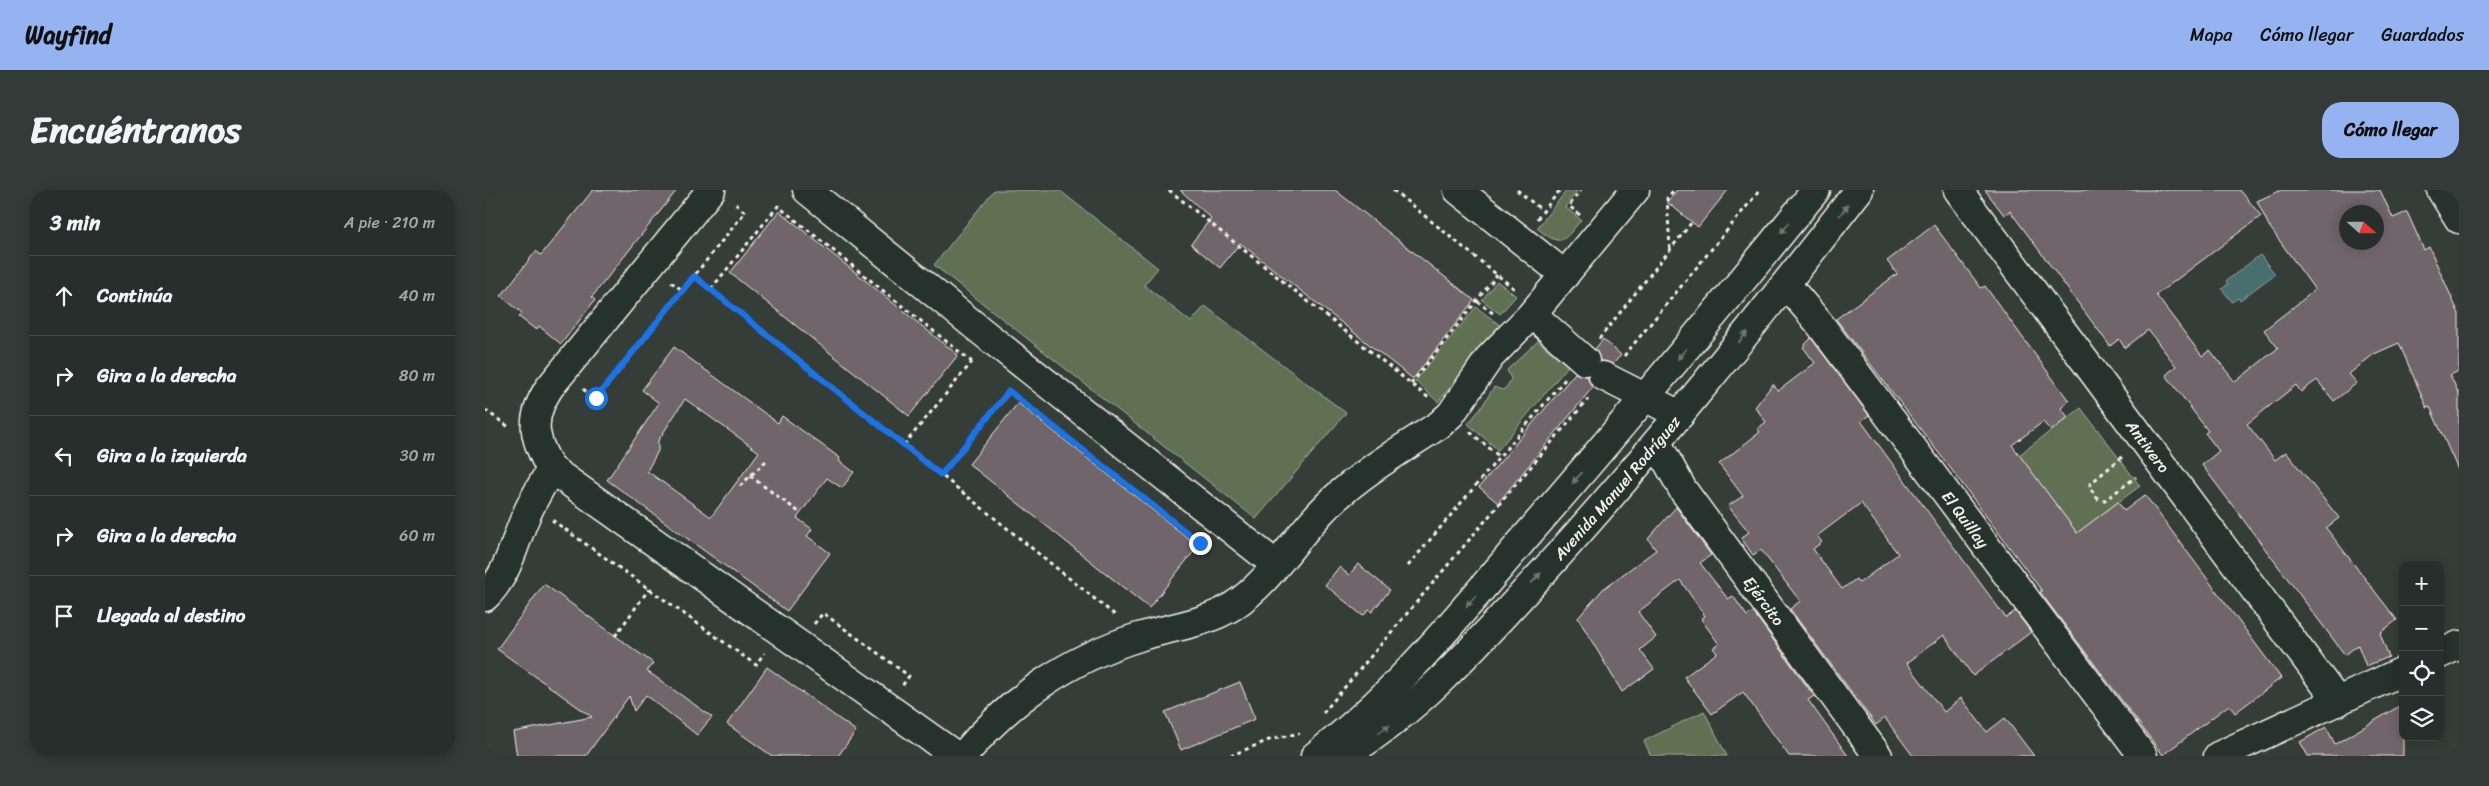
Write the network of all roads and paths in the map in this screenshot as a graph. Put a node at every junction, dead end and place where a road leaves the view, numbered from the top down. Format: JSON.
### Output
{"nodes":[{"id":1,"x":807,"y":190,"type":"edge"},
{"id":2,"x":1169,"y":190,"type":"edge"},
{"id":3,"x":1393,"y":190,"type":"edge"},
{"id":4,"x":1458,"y":190,"type":"edge"},
{"id":5,"x":1517,"y":190,"type":"edge"},
{"id":6,"x":1560,"y":190,"type":"edge"},
{"id":7,"x":1581,"y":190,"type":"edge"},
{"id":8,"x":1635,"y":190,"type":"edge"},
{"id":9,"x":1674,"y":190,"type":"edge"},
{"id":10,"x":1760,"y":190,"type":"edge"},
{"id":11,"x":1816,"y":190,"type":"edge"},
{"id":12,"x":1859,"y":190,"type":"edge"},
{"id":13,"x":1958,"y":190,"type":"edge"},
{"id":14,"x":2441,"y":190,"type":"edge"},
{"id":15,"x":720,"y":194,"type":"edge"},
{"id":16,"x":1543,"y":211,"type":"junction"},
{"id":17,"x":1586,"y":219,"type":"dead end"},
{"id":18,"x":2459,"y":219,"type":"edge"},
{"id":19,"x":1535,"y":222,"type":"dead end"},
{"id":20,"x":1692,"y":222,"type":"dead end"},
{"id":21,"x":1670,"y":250,"type":"junction"},
{"id":22,"x":1497,"y":275,"type":"junction"},
{"id":23,"x":1565,"y":275,"type":"junction"},
{"id":24,"x":694,"y":276,"type":"junction"},
{"id":25,"x":1786,"y":284,"type":"junction"},
{"id":26,"x":1738,"y":286,"type":"junction"},
{"id":27,"x":711,"y":289,"type":"junction"},
{"id":28,"x":1527,"y":305,"type":"junction"},
{"id":29,"x":1766,"y":308,"type":"junction"},
{"id":30,"x":977,"y":356,"type":"dead end"},
{"id":31,"x":972,"y":362,"type":"junction"},
{"id":32,"x":1596,"y":371,"type":"junction"},
{"id":33,"x":577,"y":384,"type":"dead end"},
{"id":34,"x":1411,"y":384,"type":"junction"},
{"id":35,"x":1013,"y":385,"type":"dead end"},
{"id":36,"x":1009,"y":391,"type":"junction"},
{"id":37,"x":1646,"y":398,"type":"junction"},
{"id":38,"x":1435,"y":403,"type":"dead end"},
{"id":39,"x":1680,"y":415,"type":"junction"},
{"id":40,"x":1463,"y":425,"type":"dead end"},
{"id":41,"x":1657,"y":443,"type":"junction"},
{"id":42,"x":904,"y":445,"type":"junction"},
{"id":43,"x":1500,"y":457,"type":"junction"},
{"id":44,"x":2122,"y":458,"type":"dead end"},
{"id":45,"x":768,"y":459,"type":"dead end"},
{"id":46,"x":551,"y":469,"type":"junction"},
{"id":47,"x":941,"y":475,"type":"junction"},
{"id":48,"x":750,"y":476,"type":"junction"},
{"id":49,"x":2136,"y":477,"type":"dead end"},
{"id":50,"x":740,"y":486,"type":"dead end"},
{"id":51,"x":799,"y":512,"type":"dead end"},
{"id":52,"x":544,"y":515,"type":"dead end"},
{"id":53,"x":1205,"y":538,"type":"dead end"},
{"id":54,"x":1275,"y":564,"type":"junction"},
{"id":55,"x":1408,"y":566,"type":"dead end"},
{"id":56,"x":649,"y":589,"type":"junction"},
{"id":57,"x":485,"y":597,"type":"edge"},
{"id":58,"x":1119,"y":618,"type":"dead end"},
{"id":59,"x":813,"y":626,"type":"dead end"},
{"id":60,"x":615,"y":636,"type":"dead end"},
{"id":61,"x":2459,"y":645,"type":"edge"},
{"id":62,"x":769,"y":647,"type":"dead end"},
{"id":63,"x":2444,"y":652,"type":"edge"},
{"id":64,"x":2399,"y":674,"type":"edge"},
{"id":65,"x":901,"y":688,"type":"dead end"},
{"id":66,"x":2338,"y":702,"type":"junction"},
{"id":67,"x":1319,"y":717,"type":"dead end"},
{"id":68,"x":1311,"y":743,"type":"edge"},
{"id":69,"x":957,"y":756,"type":"edge"},
{"id":70,"x":963,"y":756,"type":"edge"},
{"id":71,"x":1230,"y":756,"type":"edge"},
{"id":72,"x":1343,"y":756,"type":"edge"},
{"id":73,"x":1878,"y":756,"type":"edge"},
{"id":74,"x":2143,"y":756,"type":"edge"},
{"id":75,"x":2218,"y":756,"type":"edge"}],
"edges":[{"from":1,"to":54,"type":"street"},
{"from":2,"to":34,"type":"path"},
{"from":3,"to":22,"type":"path"},
{"from":4,"to":23,"type":"street"},
{"from":5,"to":16,"type":"path"},
{"from":6,"to":16,"type":"path"},
{"from":7,"to":17,"type":"path"},
{"from":8,"to":23,"type":"street"},
{"from":9,"to":21,"type":"path"},
{"from":10,"to":32,"type":"path"},
{"from":11,"to":26,"type":"street","one_way":true},
{"from":25,"to":12,"type":"street","name":"Avenida Manuel Rodríguez","one_way":true},
{"from":13,"to":66,"type":"street","name":"Antivero"},
{"from":14,"to":18,"type":"street"},
{"from":15,"to":24,"type":"path"},
{"from":15,"to":46,"type":"street"},
{"from":16,"to":19,"type":"path"},
{"from":20,"to":21,"type":"path"},
{"from":21,"to":32,"type":"path"},
{"from":22,"to":28,"type":"path"},
{"from":22,"to":34,"type":"path"},
{"from":23,"to":28,"type":"street"},
{"from":24,"to":27,"type":"path"},
{"from":24,"to":33,"type":"path"},
{"from":25,"to":29,"type":"street","name":"Avenida Manuel Rodríguez"},
{"from":25,"to":74,"type":"street","name":"El Quillay"},
{"from":26,"to":29,"type":"street"},
{"from":26,"to":37,"type":"street","one_way":true},
{"from":27,"to":31,"type":"path"},
{"from":27,"to":42,"type":"path"},
{"from":28,"to":32,"type":"street"},
{"from":28,"to":54,"type":"street"},
{"from":39,"to":29,"type":"street","name":"Avenida Manuel Rodríguez","one_way":true},
{"from":30,"to":31,"type":"path"},
{"from":31,"to":42,"type":"path"},
{"from":32,"to":37,"type":"street"},
{"from":32,"to":43,"type":"path"},
{"from":32,"to":67,"type":"path"},
{"from":34,"to":38,"type":"path"},
{"from":35,"to":36,"type":"path"},
{"from":36,"to":47,"type":"path"},
{"from":36,"to":53,"type":"path"},
{"from":37,"to":39,"type":"street"},
{"from":37,"to":68,"type":"street","one_way":true},
{"from":39,"to":41,"type":"street","name":"Avenida Manuel Rodríguez"},
{"from":40,"to":43,"type":"path"},
{"from":72,"to":41,"type":"street","name":"Avenida Manuel Rodríguez","one_way":true},
{"from":41,"to":73,"type":"street","name":"Ejército"},
{"from":42,"to":47,"type":"path"},
{"from":43,"to":55,"type":"path"},
{"from":44,"to":49,"type":"path"},
{"from":45,"to":48,"type":"path"},
{"from":46,"to":57,"type":"street"},
{"from":46,"to":69,"type":"street"},
{"from":47,"to":58,"type":"path"},
{"from":48,"to":50,"type":"path"},
{"from":48,"to":51,"type":"path"},
{"from":52,"to":56,"type":"path"},
{"from":54,"to":70,"type":"street"},
{"from":56,"to":60,"type":"path"},
{"from":56,"to":62,"type":"path"},
{"from":59,"to":65,"type":"path"},
{"from":61,"to":63,"type":"street"},
{"from":64,"to":66,"type":"street"},
{"from":66,"to":75,"type":"street"},
{"from":68,"to":71,"type":"path"}]}
